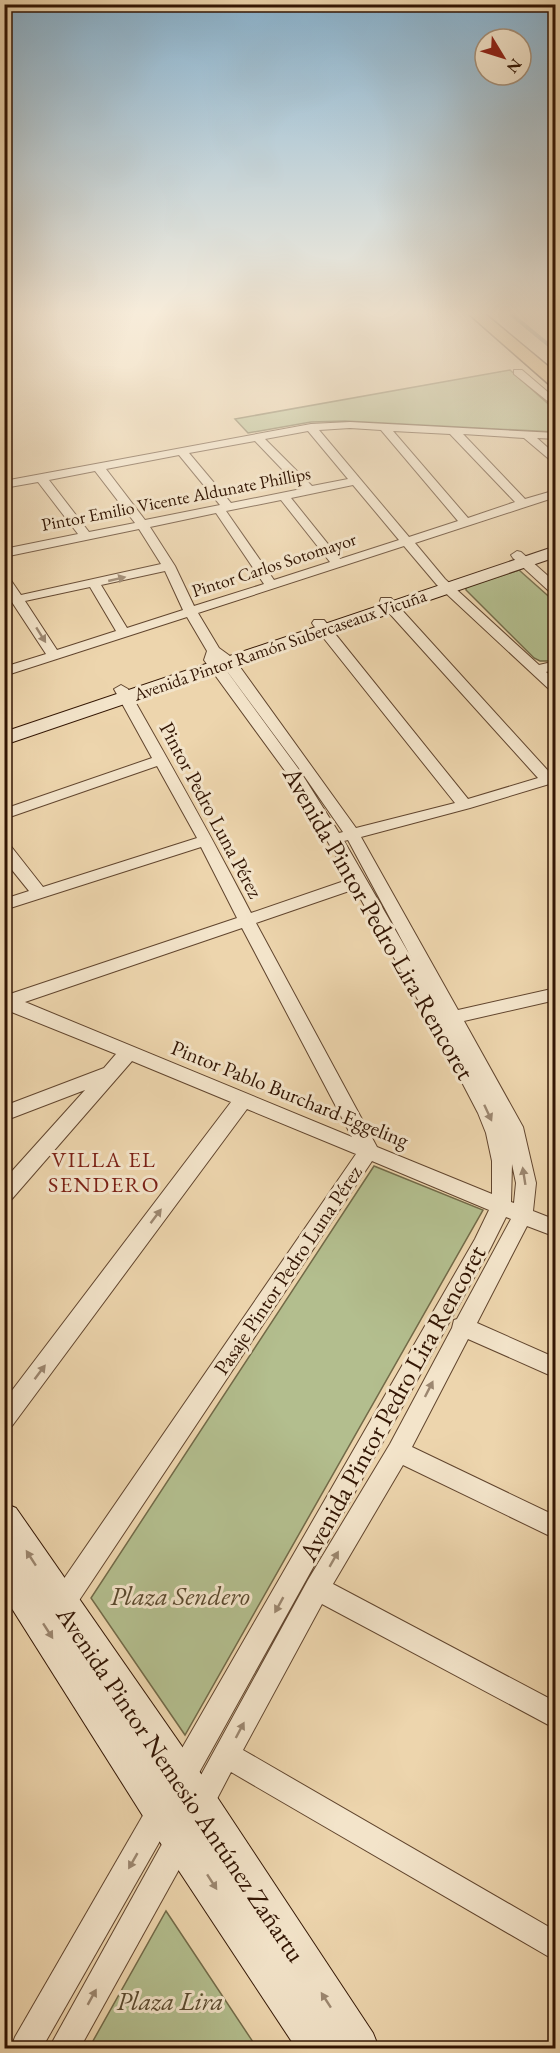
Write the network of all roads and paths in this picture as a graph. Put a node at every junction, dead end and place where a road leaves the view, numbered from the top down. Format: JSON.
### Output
{"nodes":[{"id":1,"x":383,"y":426,"type":"junction"},
{"id":2,"x":311,"y":428,"type":"junction"},
{"id":3,"x":453,"y":430,"type":"junction"},
{"id":4,"x":525,"y":434,"type":"junction"},
{"id":5,"x":555,"y":436,"type":"edge"},
{"id":6,"x":257,"y":437,"type":"junction"},
{"id":7,"x":181,"y":451,"type":"junction"},
{"id":8,"x":555,"y":462,"type":"edge"},
{"id":9,"x":98,"y":467,"type":"junction"},
{"id":10,"x":41,"y":478,"type":"junction"},
{"id":11,"x":355,"y":481,"type":"junction"},
{"id":12,"x":4,"y":485,"type":"edge"},
{"id":13,"x":310,"y":491,"type":"junction"},
{"id":14,"x":555,"y":493,"type":"edge"},
{"id":15,"x":284,"y":496,"type":"junction"},
{"id":16,"x":523,"y":504,"type":"junction"},
{"id":17,"x":224,"y":508,"type":"junction"},
{"id":18,"x":466,"y":523,"type":"junction"},
{"id":19,"x":142,"y":524,"type":"junction"},
{"id":20,"x":86,"y":536,"type":"junction"},
{"id":21,"x":407,"y":542,"type":"junction"},
{"id":22,"x":555,"y":542,"type":"edge"},
{"id":23,"x":555,"y":550,"type":"edge"},
{"id":24,"x":4,"y":553,"type":"edge"},
{"id":25,"x":521,"y":558,"type":"junction"},
{"id":26,"x":338,"y":564,"type":"junction"},
{"id":27,"x":169,"y":566,"type":"junction"},
{"id":28,"x":4,"y":579,"type":"edge"},
{"id":29,"x":94,"y":584,"type":"junction"},
{"id":30,"x":445,"y":584,"type":"junction"},
{"id":31,"x":271,"y":585,"type":"junction"},
{"id":32,"x":555,"y":590,"type":"edge"},
{"id":33,"x":18,"y":599,"type":"junction"},
{"id":34,"x":389,"y":604,"type":"junction"},
{"id":35,"x":190,"y":611,"type":"junction"},
{"id":36,"x":322,"y":626,"type":"junction"},
{"id":37,"x":124,"y":633,"type":"junction"},
{"id":38,"x":54,"y":656,"type":"junction"},
{"id":39,"x":219,"y":659,"type":"junction"},
{"id":40,"x":555,"y":665,"type":"edge"},
{"id":41,"x":536,"y":670,"type":"junction"},
{"id":42,"x":4,"y":672,"type":"edge"},
{"id":43,"x":555,"y":688,"type":"edge"},
{"id":44,"x":124,"y":694,"type":"junction"},
{"id":45,"x":4,"y":728,"type":"edge"},
{"id":46,"x":4,"y":739,"type":"edge"},
{"id":47,"x":161,"y":760,"type":"junction"},
{"id":48,"x":551,"y":778,"type":"edge"},
{"id":49,"x":465,"y":805,"type":"junction"},
{"id":50,"x":4,"y":814,"type":"edge"},
{"id":51,"x":344,"y":836,"type":"junction"},
{"id":52,"x":206,"y":840,"type":"junction"},
{"id":53,"x":4,"y":849,"type":"edge"},
{"id":54,"x":359,"y":882,"type":"junction"},
{"id":55,"x":40,"y":894,"type":"junction"},
{"id":56,"x":4,"y":905,"type":"edge"},
{"id":57,"x":246,"y":920,"type":"junction"},
{"id":58,"x":555,"y":994,"type":"edge"},
{"id":59,"x":6,"y":1003,"type":"edge"},
{"id":60,"x":446,"y":1019,"type":"junction"},
{"id":61,"x":129,"y":1052,"type":"junction"},
{"id":62,"x":110,"y":1072,"type":"junction"},
{"id":63,"x":243,"y":1100,"type":"junction"},
{"id":64,"x":4,"y":1114,"type":"edge"},
{"id":65,"x":369,"y":1150,"type":"junction"},
{"id":66,"x":4,"y":1194,"type":"edge"},
{"id":67,"x":501,"y":1206,"type":"junction"},
{"id":68,"x":523,"y":1215,"type":"junction"},
{"id":69,"x":555,"y":1228,"type":"edge"},
{"id":70,"x":462,"y":1326,"type":"junction"},
{"id":71,"x":555,"y":1369,"type":"edge"},
{"id":72,"x":4,"y":1419,"type":"edge"},
{"id":73,"x":398,"y":1451,"type":"junction"},
{"id":74,"x":4,"y":1518,"type":"edge"},
{"id":75,"x":555,"y":1528,"type":"edge"},
{"id":76,"x":5,"y":1568,"type":"edge"},
{"id":77,"x":317,"y":1588,"type":"junction"},
{"id":78,"x":61,"y":1605,"type":"junction"},
{"id":79,"x":555,"y":1716,"type":"edge"},
{"id":80,"x":227,"y":1755,"type":"junction"},
{"id":81,"x":181,"y":1808,"type":"junction"},
{"id":82,"x":555,"y":1947,"type":"edge"},
{"id":83,"x":26,"y":2049,"type":"edge"},
{"id":84,"x":64,"y":2049,"type":"edge"},
{"id":85,"x":321,"y":2049,"type":"edge"},
{"id":86,"x":358,"y":2049,"type":"edge"}],
"edges":[{"from":1,"to":2,"type":"street"},
{"from":1,"to":3,"type":"street"},
{"from":1,"to":18,"type":"street"},
{"from":2,"to":6,"type":"street"},
{"from":2,"to":11,"type":"street"},
{"from":3,"to":4,"type":"street"},
{"from":3,"to":16,"type":"street"},
{"from":4,"to":5,"type":"street"},
{"from":4,"to":8,"type":"street"},
{"from":6,"to":7,"type":"street"},
{"from":6,"to":13,"type":"street"},
{"from":7,"to":9,"type":"street"},
{"from":7,"to":17,"type":"street"},
{"from":9,"to":10,"type":"street"},
{"from":9,"to":19,"type":"street","name":"Avenida Pintor Pedro Lira Rencoret"},
{"from":10,"to":12,"type":"street"},
{"from":10,"to":20,"type":"street"},
{"from":11,"to":13,"type":"street","name":"Pintor Emilio Vicente Aldunate Phillips"},
{"from":11,"to":21,"type":"street"},
{"from":13,"to":15,"type":"street","name":"Pintor Emilio Vicente Aldunate Phillips"},
{"from":14,"to":16,"type":"street","name":"Pintor Carlos Sotomayor"},
{"from":15,"to":17,"type":"street","name":"Pintor Emilio Vicente Aldunate Phillips"},
{"from":15,"to":26,"type":"street"},
{"from":16,"to":18,"type":"street","name":"Pintor Carlos Sotomayor"},
{"from":17,"to":19,"type":"street","name":"Pintor Emilio Vicente Aldunate Phillips"},
{"from":17,"to":31,"type":"street"},
{"from":18,"to":21,"type":"street","name":"Pintor Carlos Sotomayor"},
{"from":19,"to":20,"type":"street","name":"Pintor Emilio Vicente Aldunate Phillips"},
{"from":19,"to":27,"type":"street","name":"Avenida Pintor Pedro Lira Rencoret"},
{"from":20,"to":24,"type":"street","name":"Pintor Emilio Vicente Aldunate Phillips"},
{"from":21,"to":26,"type":"street","name":"Pintor Carlos Sotomayor"},
{"from":21,"to":30,"type":"street"},
{"from":22,"to":25,"type":"street","name":"Avenida Pintor Ramón Subercaseaux Vicuña"},
{"from":23,"to":25,"type":"street","name":"Avenida Pintor Ramón Subercaseaux Vicuña"},
{"from":25,"to":30,"type":"street","name":"Avenida Pintor Ramón Subercaseaux Vicuña"},
{"from":25,"to":32,"type":"street"},
{"from":26,"to":31,"type":"street","name":"Pintor Carlos Sotomayor"},
{"from":29,"to":27,"type":"street","one_way":true},
{"from":27,"to":35,"type":"street","name":"Avenida Pintor Pedro Lira Rencoret"},
{"from":28,"to":33,"type":"street"},
{"from":29,"to":33,"type":"street"},
{"from":29,"to":37,"type":"street"},
{"from":30,"to":34,"type":"street","name":"Avenida Pintor Ramón Subercaseaux Vicuña"},
{"from":30,"to":41,"type":"street"},
{"from":31,"to":35,"type":"street","name":"Pintor Carlos Sotomayor"},
{"from":33,"to":38,"type":"street","one_way":true},
{"from":34,"to":36,"type":"street","name":"Avenida Pintor Ramón Subercaseaux Vicuña"},
{"from":34,"to":48,"type":"street"},
{"from":35,"to":37,"type":"street","name":"Pintor Carlos Sotomayor"},
{"from":35,"to":39,"type":"street","name":"Avenida Pintor Pedro Lira Rencoret"},
{"from":36,"to":39,"type":"street","name":"Avenida Pintor Ramón Subercaseaux Vicuña"},
{"from":36,"to":49,"type":"street"},
{"from":37,"to":38,"type":"street","name":"Pintor Carlos Sotomayor"},
{"from":38,"to":42,"type":"street","name":"Pintor Carlos Sotomayor"},
{"from":39,"to":44,"type":"street","name":"Avenida Pintor Ramón Subercaseaux Vicuña"},
{"from":39,"to":51,"type":"street","name":"Avenida Pintor Pedro Lira Rencoret"},
{"from":40,"to":41,"type":"street"},
{"from":41,"to":43,"type":"street"},
{"from":44,"to":45,"type":"street","name":"Avenida Pintor Ramón Subercaseaux Vicuña"},
{"from":44,"to":46,"type":"street","name":"Avenida Pintor Ramón Subercaseaux Vicuña"},
{"from":44,"to":47,"type":"street","name":"Pintor Pedro Luna Pérez"},
{"from":47,"to":50,"type":"street"},
{"from":47,"to":52,"type":"street","name":"Pintor Pedro Luna Pérez"},
{"from":48,"to":49,"type":"street"},
{"from":49,"to":51,"type":"street"},
{"from":51,"to":54,"type":"street","name":"Avenida Pintor Pedro Lira Rencoret"},
{"from":51,"to":60,"type":"street","name":"Avenida Pintor Pedro Lira Rencoret"},
{"from":52,"to":55,"type":"street"},
{"from":52,"to":57,"type":"street","name":"Pintor Pedro Luna Pérez"},
{"from":53,"to":55,"type":"street"},
{"from":54,"to":57,"type":"street"},
{"from":54,"to":60,"type":"street","name":"Avenida Pintor Pedro Lira Rencoret"},
{"from":55,"to":56,"type":"street"},
{"from":57,"to":59,"type":"street"},
{"from":57,"to":65,"type":"street","name":"Pasaje Pintor Pedro Luna Pérez"},
{"from":58,"to":60,"type":"street"},
{"from":59,"to":61,"type":"street","name":"Pintor Pablo Burchard Eggeling"},
{"from":60,"to":67,"type":"street","name":"Avenida Pintor Pedro Lira Rencoret","one_way":true},
{"from":68,"to":60,"type":"street","name":"Avenida Pintor Pedro Lira Rencoret","one_way":true},
{"from":61,"to":62,"type":"street"},
{"from":61,"to":63,"type":"street","name":"Pintor Pablo Burchard Eggeling"},
{"from":62,"to":64,"type":"street"},
{"from":62,"to":66,"type":"street"},
{"from":63,"to":65,"type":"street","name":"Pintor Pablo Burchard Eggeling"},
{"from":72,"to":63,"type":"street","one_way":true},
{"from":65,"to":67,"type":"street","name":"Pintor Pablo Burchard Eggeling"},
{"from":65,"to":78,"type":"street","name":"Pasaje Pintor Pedro Luna Pérez"},
{"from":67,"to":68,"type":"street","name":"Pintor Pablo Burchard Eggeling"},
{"from":67,"to":81,"type":"street","name":"Avenida Pintor Pedro Lira Rencoret","one_way":true},
{"from":68,"to":69,"type":"street","name":"Pintor Pablo Burchard Eggeling"},
{"from":68,"to":70,"type":"street","name":"Avenida Pintor Pedro Lira Rencoret"},
{"from":70,"to":71,"type":"street"},
{"from":73,"to":70,"type":"street","name":"Avenida Pintor Pedro Lira Rencoret","one_way":true},
{"from":73,"to":75,"type":"street"},
{"from":77,"to":73,"type":"street","name":"Avenida Pintor Pedro Lira Rencoret","one_way":true},
{"from":78,"to":74,"type":"street","name":"Avenida Pintor Nemesio Antúnez Zañartu","one_way":true},
{"from":76,"to":81,"type":"street","name":"Avenida Pintor Nemesio Antúnez Zañartu","one_way":true},
{"from":77,"to":79,"type":"street"},
{"from":80,"to":77,"type":"street","name":"Avenida Pintor Pedro Lira Rencoret","one_way":true},
{"from":78,"to":81,"type":"street","name":"Avenida Pintor Nemesio Antúnez Zañartu"},
{"from":80,"to":81,"type":"street","name":"Avenida Pintor Pedro Lira Rencoret"},
{"from":80,"to":82,"type":"street"},
{"from":81,"to":83,"type":"street","name":"Avenida Pintor Pedro Lira Rencoret","one_way":true},
{"from":84,"to":81,"type":"street","name":"Avenida Pintor Pedro Lira Rencoret","one_way":true},
{"from":81,"to":85,"type":"street","name":"Avenida Pintor Nemesio Antúnez Zañartu","one_way":true},
{"from":86,"to":81,"type":"street","name":"Avenida Pintor Nemesio Antúnez Zañartu","one_way":true}]}
